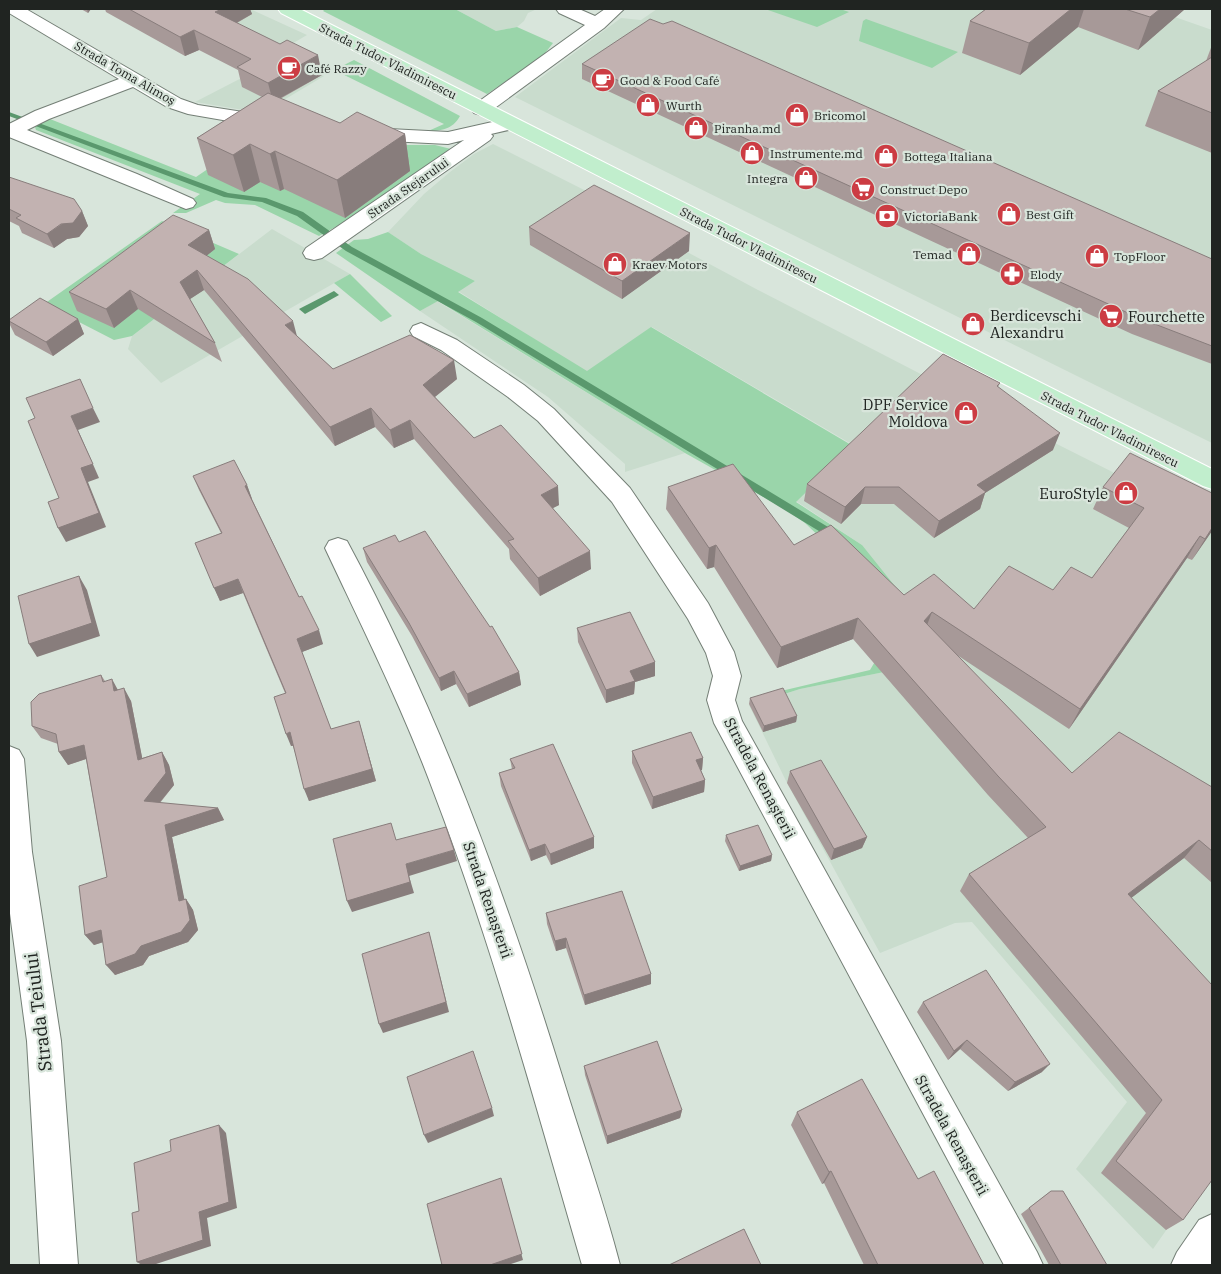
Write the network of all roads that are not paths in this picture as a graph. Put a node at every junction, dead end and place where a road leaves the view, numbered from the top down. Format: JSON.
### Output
{"nodes":[{"id":1,"x":14,"y":9,"type":"edge"},
{"id":2,"x":287,"y":9,"type":"edge"},
{"id":3,"x":565,"y":9,"type":"edge"},
{"id":4,"x":615,"y":9,"type":"edge"},
{"id":5,"x":598,"y":24,"type":"junction"},
{"id":6,"x":133,"y":80,"type":"junction"},
{"id":7,"x":480,"y":109,"type":"junction"},
{"id":8,"x":284,"y":124,"type":"edge"},
{"id":9,"x":501,"y":127,"type":"junction"},
{"id":10,"x":14,"y":129,"type":"edge"},
{"id":11,"x":352,"y":132,"type":"edge"},
{"id":12,"x":186,"y":204,"type":"dead end"},
{"id":13,"x":319,"y":250,"type":"dead end"},
{"id":14,"x":420,"y":331,"type":"dead end"},
{"id":15,"x":1212,"y":480,"type":"edge"},
{"id":16,"x":338,"y":548,"type":"dead end"},
{"id":17,"x":9,"y":759,"type":"edge"},
{"id":18,"x":1212,"y":1233,"type":"edge"},
{"id":19,"x":58,"y":1265,"type":"edge"},
{"id":20,"x":601,"y":1265,"type":"edge"},
{"id":21,"x":1024,"y":1265,"type":"edge"},
{"id":22,"x":1190,"y":1265,"type":"edge"}],
"edges":[{"from":1,"to":6,"type":"street","name":"Strada Toma Alimoș"},
{"from":2,"to":7,"type":"main road","name":"Strada Tudor Vladimirescu"},
{"from":3,"to":5,"type":"street"},
{"from":4,"to":5,"type":"street"},
{"from":5,"to":7,"type":"street"},
{"from":6,"to":8,"type":"street","name":"Strada Toma Alimoș"},
{"from":6,"to":10,"type":"street"},
{"from":7,"to":9,"type":"main road","name":"Strada Tudor Vladimirescu"},
{"from":9,"to":11,"type":"street"},
{"from":9,"to":13,"type":"street","name":"Strada Stejarului"},
{"from":9,"to":15,"type":"main road","name":"Strada Tudor Vladimirescu"},
{"from":10,"to":12,"type":"street"},
{"from":14,"to":21,"type":"street","name":"Stradela Renașterii"},
{"from":16,"to":20,"type":"street","name":"Strada Renașterii"},
{"from":17,"to":19,"type":"street","name":"Strada Teiului"},
{"from":18,"to":22,"type":"street"}]}
